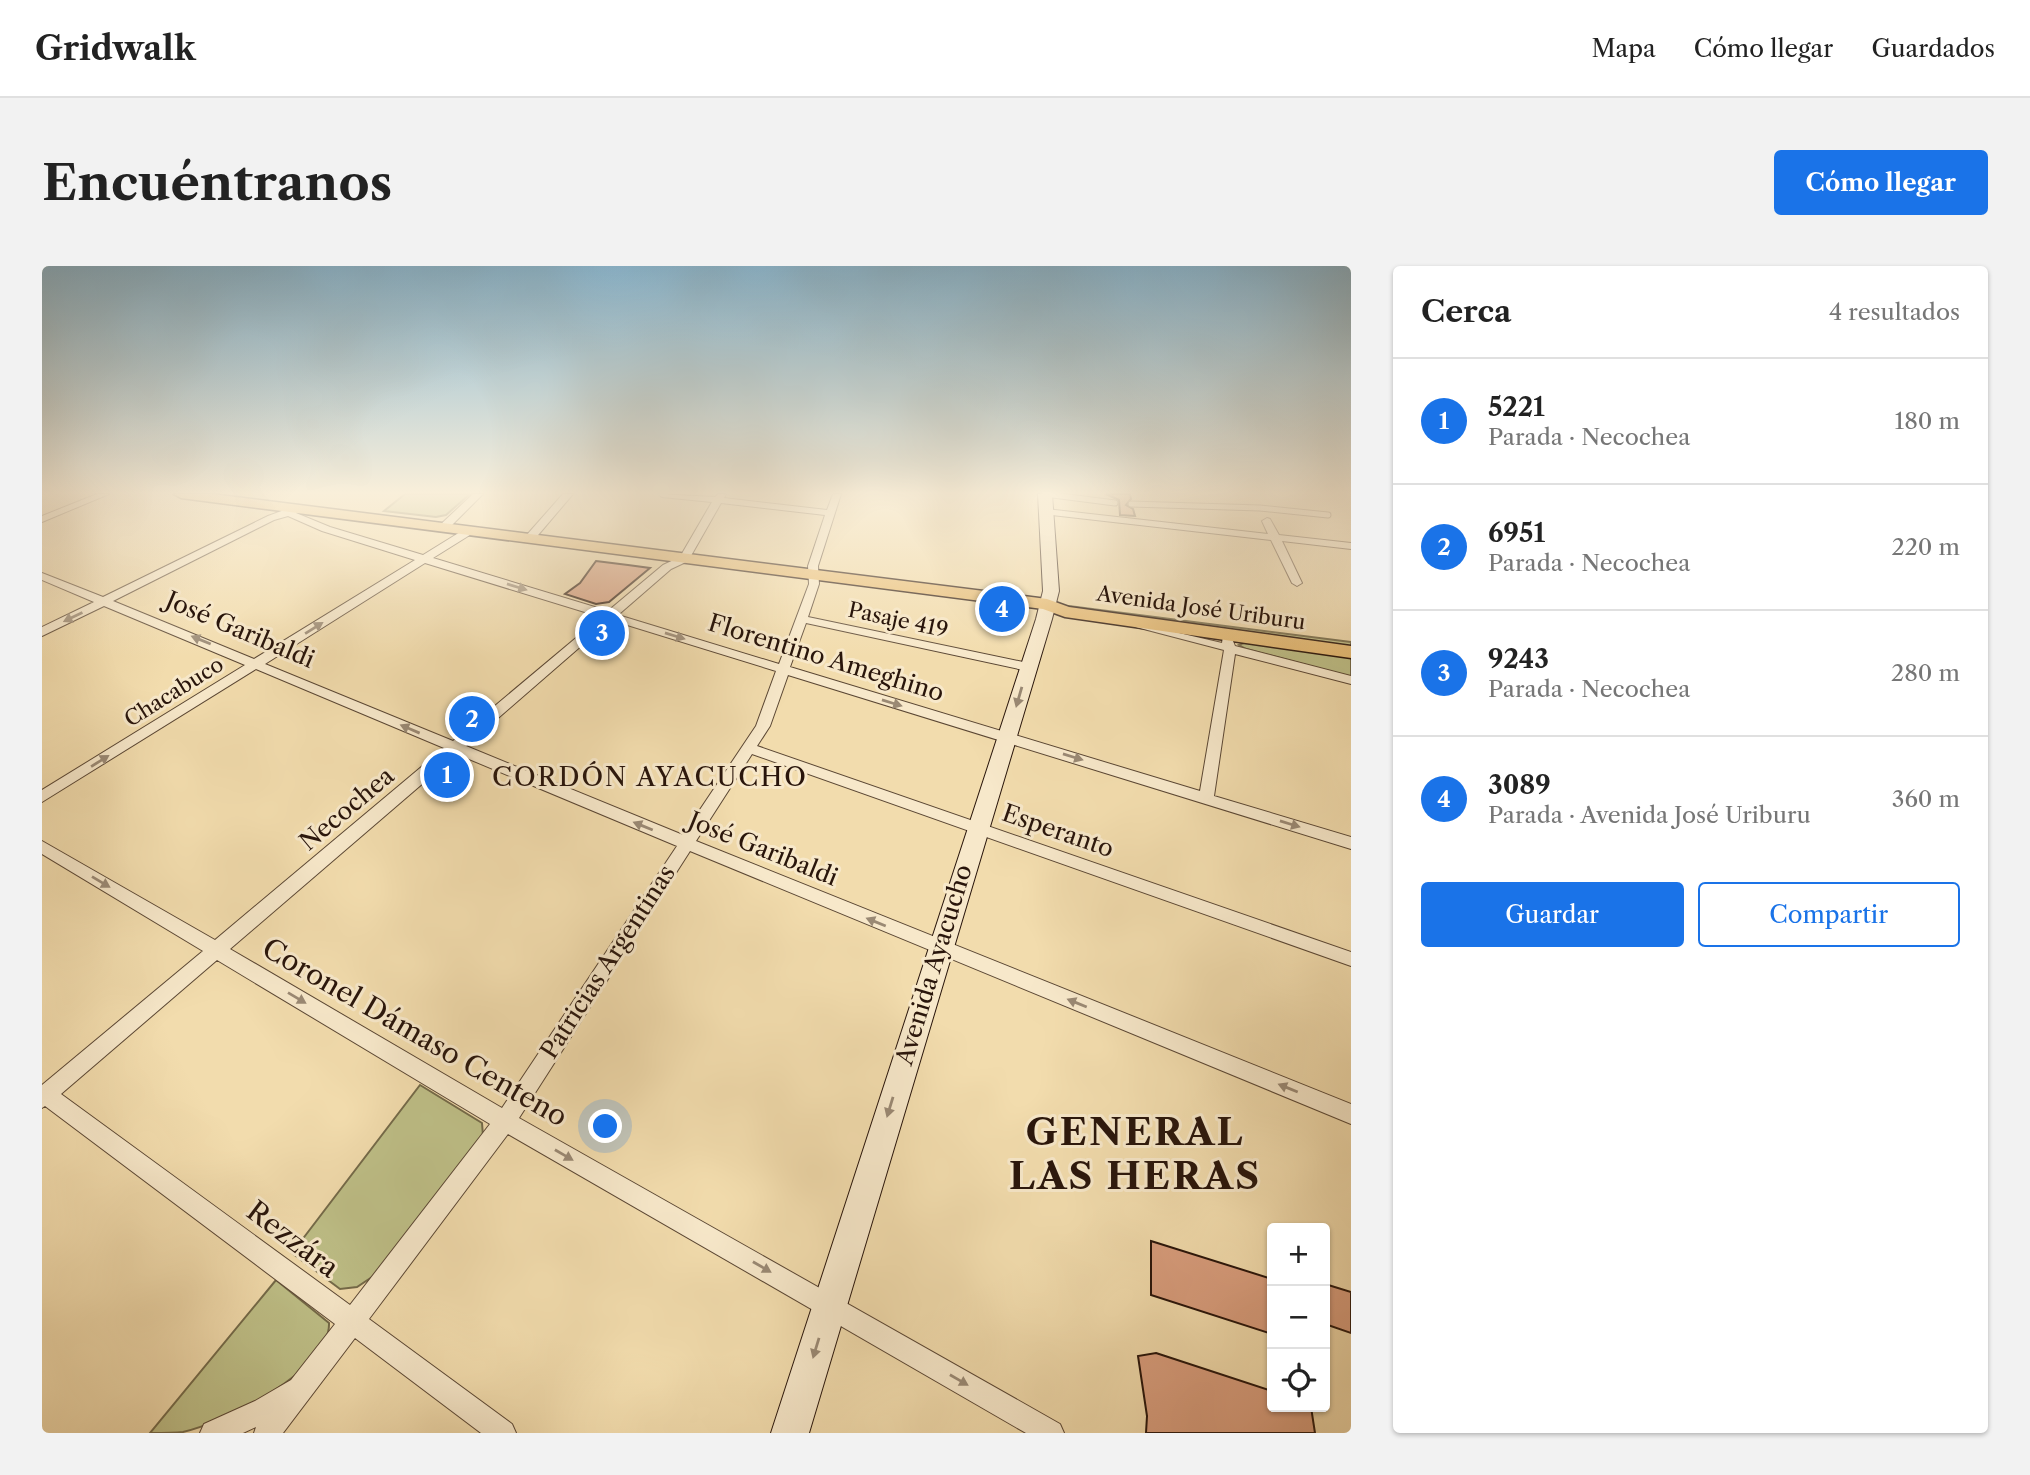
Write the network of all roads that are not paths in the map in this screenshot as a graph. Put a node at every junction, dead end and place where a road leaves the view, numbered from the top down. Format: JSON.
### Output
{"nodes":[{"id":1,"x":210,"y":548,"type":"edge"},
{"id":2,"x":390,"y":548,"type":"edge"},
{"id":3,"x":442,"y":548,"type":"edge"},
{"id":4,"x":602,"y":548,"type":"edge"},
{"id":5,"x":690,"y":548,"type":"edge"},
{"id":6,"x":819,"y":548,"type":"edge"},
{"id":7,"x":1048,"y":548,"type":"edge"},
{"id":8,"x":1280,"y":548,"type":"edge"},
{"id":9,"x":425,"y":559,"type":"junction"},
{"id":10,"x":684,"y":559,"type":"junction"},
{"id":11,"x":42,"y":576,"type":"edge"},
{"id":12,"x":813,"y":576,"type":"junction"},
{"id":13,"x":1297,"y":583,"type":"dead end"},
{"id":14,"x":105,"y":601,"type":"junction"},
{"id":15,"x":1047,"y":606,"type":"junction"},
{"id":16,"x":610,"y":616,"type":"junction"},
{"id":17,"x":801,"y":619,"type":"junction"},
{"id":18,"x":42,"y":632,"type":"edge"},
{"id":19,"x":1351,"y":638,"type":"edge"},
{"id":20,"x":1228,"y":642,"type":"junction"},
{"id":21,"x":1351,"y":652,"type":"edge"},
{"id":22,"x":258,"y":663,"type":"junction"},
{"id":23,"x":1028,"y":667,"type":"junction"},
{"id":24,"x":783,"y":670,"type":"junction"},
{"id":25,"x":1351,"y":680,"type":"edge"},
{"id":26,"x":1007,"y":737,"type":"junction"},
{"id":27,"x":454,"y":748,"type":"junction"},
{"id":28,"x":750,"y":748,"type":"junction"},
{"id":29,"x":42,"y":797,"type":"edge"},
{"id":30,"x":1206,"y":799,"type":"junction"},
{"id":31,"x":977,"y":828,"type":"junction"},
{"id":32,"x":684,"y":843,"type":"junction"},
{"id":33,"x":1351,"y":843,"type":"edge"},
{"id":34,"x":42,"y":847,"type":"edge"},
{"id":35,"x":939,"y":948,"type":"junction"},
{"id":36,"x":216,"y":950,"type":"junction"},
{"id":37,"x":1351,"y":960,"type":"edge"},
{"id":38,"x":44,"y":1096,"type":"edge"},
{"id":39,"x":1351,"y":1114,"type":"edge"},
{"id":40,"x":505,"y":1121,"type":"junction"},
{"id":41,"x":829,"y":1306,"type":"junction"},
{"id":42,"x":353,"y":1322,"type":"junction"},
{"id":43,"x":304,"y":1386,"type":"junction"},
{"id":44,"x":213,"y":1433,"type":"edge"},
{"id":45,"x":267,"y":1433,"type":"edge"},
{"id":46,"x":503,"y":1433,"type":"edge"},
{"id":47,"x":790,"y":1433,"type":"edge"},
{"id":48,"x":1051,"y":1433,"type":"edge"}],
"edges":[{"from":1,"to":14,"type":"street"},
{"from":2,"to":9,"type":"street","name":"Florentino Ameghino"},
{"from":3,"to":9,"type":"street","name":"Chacabuco"},
{"from":4,"to":10,"type":"main road","name":"Avenida José Uriburu"},
{"from":5,"to":10,"type":"street"},
{"from":6,"to":12,"type":"street","name":"Patricias Argentinas"},
{"from":7,"to":15,"type":"main road","name":"Avenida Ayacucho"},
{"from":8,"to":13,"type":"street"},
{"from":9,"to":16,"type":"street","name":"Florentino Ameghino","one_way":true},
{"from":22,"to":9,"type":"street","name":"Chacabuco","one_way":true},
{"from":10,"to":12,"type":"main road","name":"Avenida José Uriburu"},
{"from":10,"to":16,"type":"street","name":"Necochea"},
{"from":11,"to":14,"type":"street","name":"José Garibaldi"},
{"from":12,"to":15,"type":"main road","name":"Avenida José Uriburu"},
{"from":12,"to":17,"type":"street","name":"Patricias Argentinas"},
{"from":14,"to":18,"type":"street","one_way":true},
{"from":22,"to":14,"type":"street","name":"José Garibaldi","one_way":true},
{"from":15,"to":19,"type":"main road","name":"Avenida José Uriburu"},
{"from":15,"to":20,"type":"main road","name":"Avenida José Uriburu"},
{"from":15,"to":23,"type":"main road","name":"Avenida Ayacucho"},
{"from":16,"to":24,"type":"street","name":"Florentino Ameghino","one_way":true},
{"from":16,"to":27,"type":"street","name":"Necochea"},
{"from":17,"to":23,"type":"street","name":"Pasaje 419"},
{"from":17,"to":24,"type":"street","name":"Patricias Argentinas"},
{"from":20,"to":21,"type":"main road","name":"Avenida José Uriburu"},
{"from":20,"to":25,"type":"street"},
{"from":20,"to":30,"type":"street"},
{"from":27,"to":22,"type":"street","name":"José Garibaldi","one_way":true},
{"from":29,"to":22,"type":"street","name":"Chacabuco","one_way":true},
{"from":23,"to":26,"type":"main road","name":"Avenida Ayacucho","one_way":true},
{"from":24,"to":26,"type":"street","name":"Florentino Ameghino","one_way":true},
{"from":24,"to":28,"type":"street","name":"Patricias Argentinas"},
{"from":26,"to":30,"type":"street","name":"Florentino Ameghino","one_way":true},
{"from":26,"to":31,"type":"main road","name":"Avenida Ayacucho"},
{"from":32,"to":27,"type":"street","name":"José Garibaldi","one_way":true},
{"from":27,"to":36,"type":"street","name":"Necochea"},
{"from":28,"to":31,"type":"street","name":"Esperanto"},
{"from":28,"to":32,"type":"street","name":"Patricias Argentinas"},
{"from":30,"to":33,"type":"street","name":"Florentino Ameghino","one_way":true},
{"from":31,"to":35,"type":"main road","name":"Avenida Ayacucho"},
{"from":31,"to":37,"type":"street","name":"Esperanto"},
{"from":35,"to":32,"type":"street","name":"José Garibaldi","one_way":true},
{"from":32,"to":40,"type":"street","name":"Patricias Argentinas"},
{"from":34,"to":36,"type":"street","name":"Coronel Dámaso Centeno","one_way":true},
{"from":39,"to":35,"type":"street","name":"José Garibaldi","one_way":true},
{"from":35,"to":41,"type":"main road","name":"Avenida Ayacucho","one_way":true},
{"from":36,"to":38,"type":"street","name":"Necochea"},
{"from":36,"to":40,"type":"street","name":"Coronel Dámaso Centeno","one_way":true},
{"from":38,"to":42,"type":"street","name":"Rezzára"},
{"from":40,"to":41,"type":"street","name":"Coronel Dámaso Centeno","one_way":true},
{"from":40,"to":42,"type":"street","name":"Patricias Argentinas"},
{"from":41,"to":47,"type":"main road","name":"Avenida Ayacucho","one_way":true},
{"from":41,"to":48,"type":"street","name":"Coronel Dámaso Centeno","one_way":true},
{"from":42,"to":43,"type":"street","name":"Patricias Argentinas"},
{"from":42,"to":46,"type":"street","name":"Rezzára"},
{"from":43,"to":44,"type":"street"},
{"from":43,"to":45,"type":"street","name":"Patricias Argentinas"}]}
